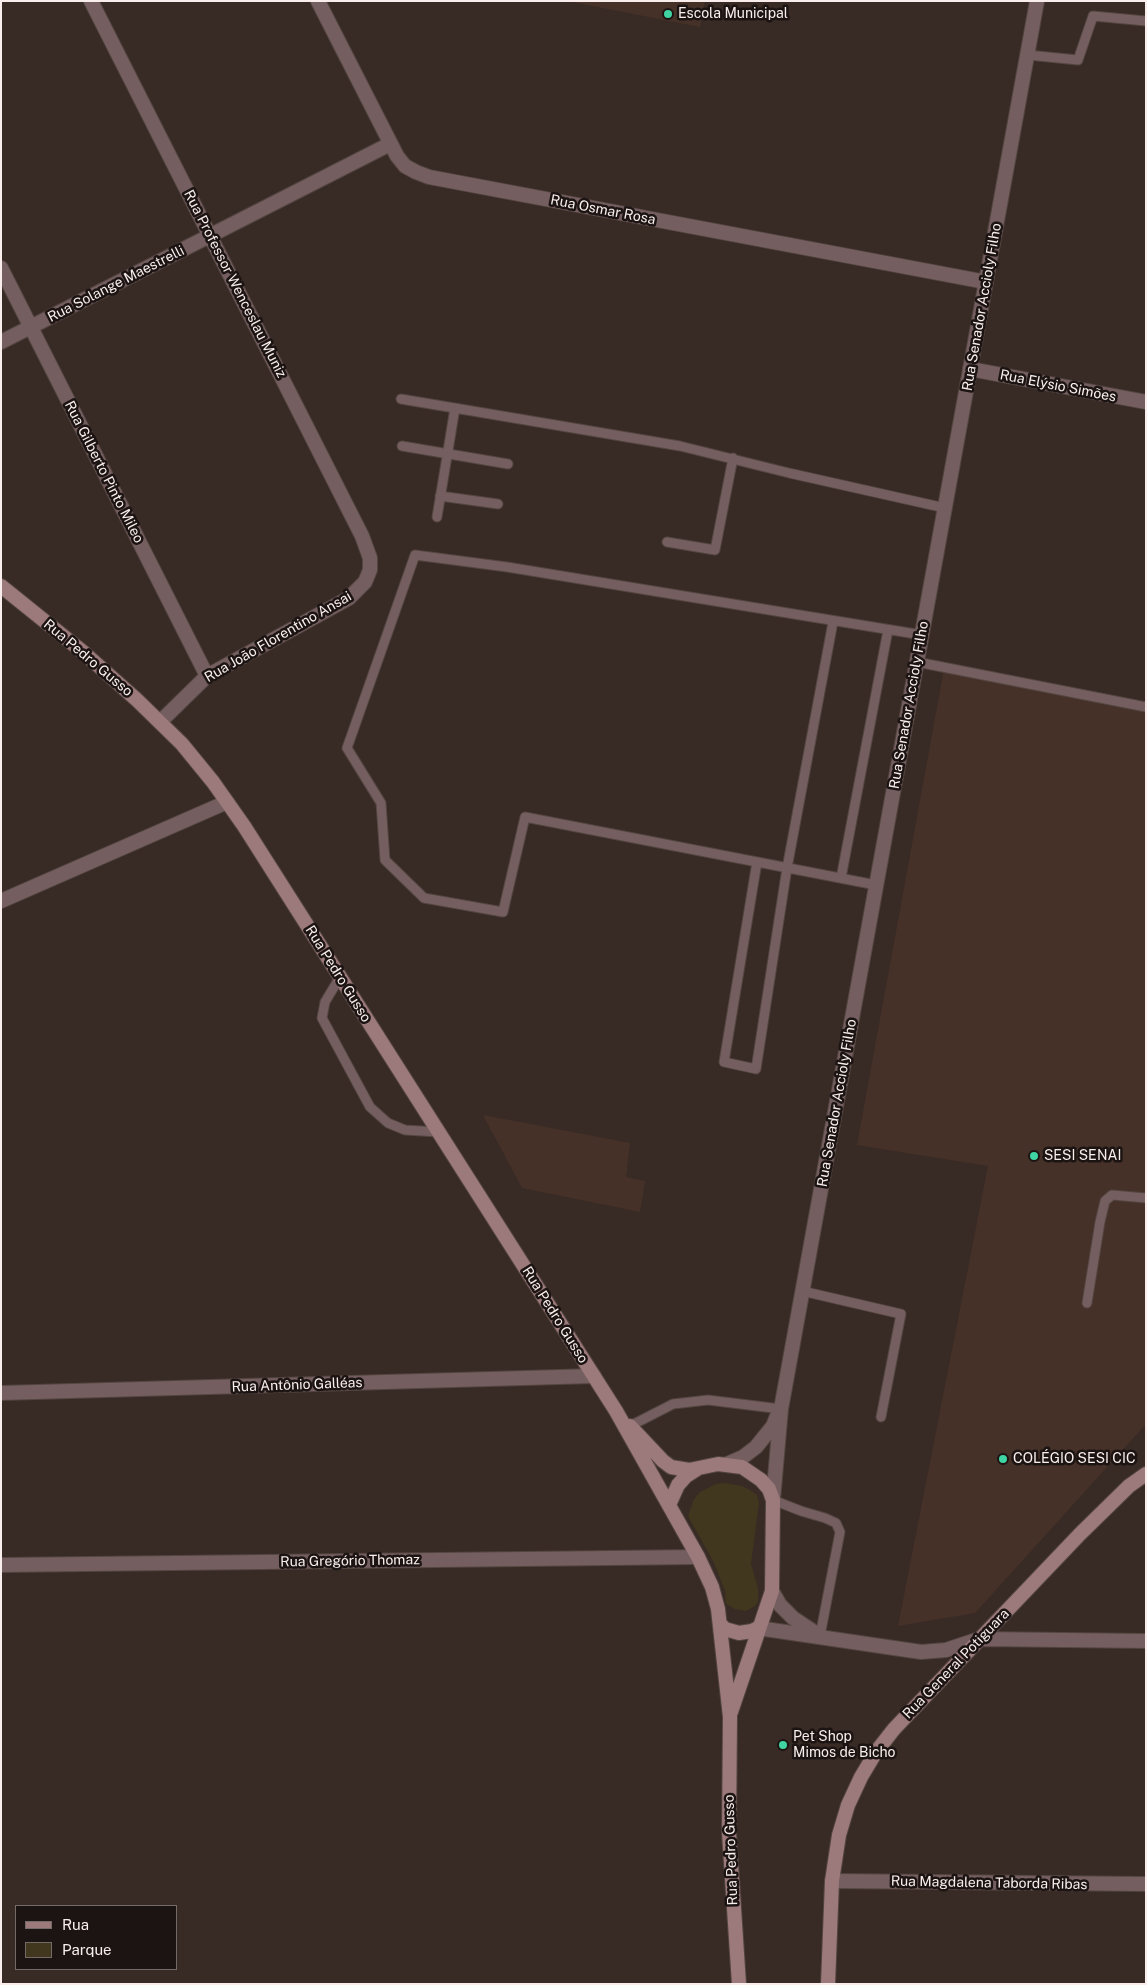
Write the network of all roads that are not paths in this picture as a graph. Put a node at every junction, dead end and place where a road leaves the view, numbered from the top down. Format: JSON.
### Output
{"nodes":[{"id":1,"x":91,"y":1,"type":"edge"},
{"id":2,"x":318,"y":1,"type":"edge"},
{"id":3,"x":1038,"y":1,"type":"edge"},
{"id":4,"x":1146,"y":21,"type":"edge"},
{"id":5,"x":1028,"y":55,"type":"junction"},
{"id":6,"x":390,"y":144,"type":"junction"},
{"id":7,"x":210,"y":236,"type":"junction"},
{"id":8,"x":1,"y":268,"type":"edge"},
{"id":9,"x":986,"y":282,"type":"junction"},
{"id":10,"x":31,"y":327,"type":"junction"},
{"id":11,"x":1,"y":342,"type":"edge"},
{"id":12,"x":970,"y":369,"type":"junction"},
{"id":13,"x":401,"y":399,"type":"dead end"},
{"id":14,"x":1146,"y":402,"type":"edge"},
{"id":15,"x":455,"y":408,"type":"junction"},
{"id":16,"x":402,"y":446,"type":"dead end"},
{"id":17,"x":448,"y":454,"type":"junction"},
{"id":18,"x":733,"y":458,"type":"junction"},
{"id":19,"x":508,"y":464,"type":"dead end"},
{"id":20,"x":440,"y":496,"type":"junction"},
{"id":21,"x":498,"y":504,"type":"dead end"},
{"id":22,"x":945,"y":508,"type":"junction"},
{"id":23,"x":438,"y":516,"type":"dead end"},
{"id":24,"x":668,"y":542,"type":"dead end"},
{"id":25,"x":370,"y":570,"type":"joint"},
{"id":26,"x":1,"y":586,"type":"edge"},
{"id":27,"x":833,"y":622,"type":"junction"},
{"id":28,"x":888,"y":630,"type":"junction"},
{"id":29,"x":922,"y":635,"type":"junction"},
{"id":30,"x":917,"y":662,"type":"junction"},
{"id":31,"x":207,"y":676,"type":"junction"},
{"id":32,"x":1146,"y":707,"type":"edge"},
{"id":33,"x":160,"y":722,"type":"junction"},
{"id":34,"x":228,"y":802,"type":"junction"},
{"id":35,"x":757,"y":862,"type":"junction"},
{"id":36,"x":787,"y":868,"type":"junction"},
{"id":37,"x":841,"y":878,"type":"junction"},
{"id":38,"x":876,"y":885,"type":"junction"},
{"id":39,"x":1,"y":901,"type":"edge"},
{"id":40,"x":340,"y":977,"type":"junction"},
{"id":41,"x":438,"y":1132,"type":"junction"},
{"id":42,"x":1144,"y":1198,"type":"edge"},
{"id":43,"x":802,"y":1291,"type":"junction"},
{"id":44,"x":1087,"y":1304,"type":"dead end"},
{"id":45,"x":594,"y":1376,"type":"junction"},
{"id":46,"x":1,"y":1393,"type":"edge"},
{"id":47,"x":781,"y":1409,"type":"junction"},
{"id":48,"x":616,"y":1411,"type":"junction"},
{"id":49,"x":881,"y":1417,"type":"dead end"},
{"id":50,"x":630,"y":1426,"type":"junction"},
{"id":51,"x":727,"y":1464,"type":"junction"},
{"id":52,"x":698,"y":1469,"type":"junction"},
{"id":53,"x":1146,"y":1474,"type":"edge"},
{"id":54,"x":773,"y":1500,"type":"junction"},
{"id":55,"x":669,"y":1505,"type":"junction"},
{"id":56,"x":698,"y":1557,"type":"junction"},
{"id":57,"x":1,"y":1565,"type":"edge"},
{"id":58,"x":772,"y":1592,"type":"junction"},
{"id":59,"x":720,"y":1624,"type":"junction"},
{"id":60,"x":758,"y":1628,"type":"junction"},
{"id":61,"x":820,"y":1636,"type":"junction"},
{"id":62,"x":979,"y":1640,"type":"junction"},
{"id":63,"x":1146,"y":1641,"type":"edge"},
{"id":64,"x":730,"y":1717,"type":"junction"},
{"id":65,"x":832,"y":1881,"type":"junction"},
{"id":66,"x":1146,"y":1884,"type":"edge"},
{"id":67,"x":739,"y":1984,"type":"edge"},
{"id":68,"x":828,"y":1984,"type":"edge"}],
"edges":[{"from":1,"to":7,"type":"street","name":"Rua Professor Wenceslau Muniz"},
{"from":2,"to":6,"type":"street","name":"Rua Osmar Rosa"},
{"from":3,"to":5,"type":"street","name":"Rua Senador Accioly Filho"},
{"from":4,"to":5,"type":"lane"},
{"from":5,"to":9,"type":"street","name":"Rua Senador Accioly Filho"},
{"from":6,"to":7,"type":"street","name":"Rua Solange Maestrelli"},
{"from":6,"to":9,"type":"street","name":"Rua Osmar Rosa"},
{"from":7,"to":10,"type":"street","name":"Rua Solange Maestrelli"},
{"from":7,"to":25,"type":"street","name":"Rua Professor Wenceslau Muniz"},
{"from":8,"to":10,"type":"street","name":"Rua Gilberto Pinto Mileo"},
{"from":9,"to":12,"type":"street","name":"Rua Senador Accioly Filho"},
{"from":10,"to":11,"type":"street","name":"Rua Solange Maestrelli"},
{"from":10,"to":31,"type":"street","name":"Rua Gilberto Pinto Mileo"},
{"from":12,"to":14,"type":"street","name":"Rua Elýsio Simões"},
{"from":12,"to":22,"type":"street","name":"Rua Senador Accioly Filho"},
{"from":13,"to":15,"type":"lane"},
{"from":15,"to":17,"type":"lane"},
{"from":15,"to":18,"type":"lane"},
{"from":16,"to":17,"type":"lane"},
{"from":17,"to":19,"type":"lane"},
{"from":17,"to":20,"type":"lane"},
{"from":18,"to":22,"type":"lane"},
{"from":18,"to":24,"type":"lane"},
{"from":20,"to":21,"type":"lane"},
{"from":20,"to":23,"type":"lane"},
{"from":22,"to":29,"type":"street","name":"Rua Senador Accioly Filho"},
{"from":25,"to":31,"type":"street","name":"Rua João Florentino Ansai"},
{"from":26,"to":33,"type":"main road","name":"Rua Pedro Gusso"},
{"from":27,"to":28,"type":"lane"},
{"from":27,"to":35,"type":"lane"},
{"from":27,"to":36,"type":"lane"},
{"from":28,"to":29,"type":"lane"},
{"from":28,"to":37,"type":"lane"},
{"from":29,"to":30,"type":"street","name":"Rua Senador Accioly Filho"},
{"from":30,"to":32,"type":"lane"},
{"from":30,"to":38,"type":"street","name":"Rua Senador Accioly Filho"},
{"from":31,"to":33,"type":"street","name":"Rua João Florentino Ansai"},
{"from":33,"to":34,"type":"main road","name":"Rua Pedro Gusso"},
{"from":34,"to":39,"type":"street"},
{"from":34,"to":40,"type":"main road","name":"Rua Pedro Gusso"},
{"from":35,"to":36,"type":"lane"},
{"from":35,"to":36,"type":"lane"},
{"from":36,"to":37,"type":"lane"},
{"from":37,"to":38,"type":"lane"},
{"from":38,"to":43,"type":"street","name":"Rua Senador Accioly Filho"},
{"from":40,"to":41,"type":"main road","name":"Rua Pedro Gusso"},
{"from":40,"to":41,"type":"lane"},
{"from":41,"to":45,"type":"main road","name":"Rua Pedro Gusso"},
{"from":42,"to":44,"type":"lane"},
{"from":43,"to":47,"type":"street","name":"Rua Senador Accioly Filho"},
{"from":43,"to":49,"type":"lane"},
{"from":45,"to":46,"type":"street","name":"Rua Antônio Galléas"},
{"from":45,"to":48,"type":"main road","name":"Rua Pedro Gusso"},
{"from":47,"to":50,"type":"lane"},
{"from":47,"to":51,"type":"street","name":"Rua Senador Accioly Filho"},
{"from":47,"to":54,"type":"street","name":"Rua Senador Accioly Filho"},
{"from":48,"to":50,"type":"main road","name":"Rua Pedro Gusso"},
{"from":48,"to":55,"type":"main road","name":"Rua Pedro Gusso"},
{"from":50,"to":52,"type":"main road","name":"Rua Pedro Gusso"},
{"from":51,"to":52,"type":"main road","name":"Rua Pedro Gusso"},
{"from":51,"to":54,"type":"main road","name":"Rua Pedro Gusso"},
{"from":52,"to":55,"type":"main road"},
{"from":53,"to":62,"type":"main road","name":"Rua General Potiguara"},
{"from":54,"to":58,"type":"main road","name":"Rua Pedro Gusso"},
{"from":54,"to":61,"type":"lane"},
{"from":55,"to":56,"type":"main road","name":"Rua Pedro Gusso"},
{"from":56,"to":57,"type":"street","name":"Rua Gregório Thomaz"},
{"from":56,"to":59,"type":"main road","name":"Rua Pedro Gusso"},
{"from":58,"to":60,"type":"main road","name":"Rua Pedro Gusso"},
{"from":58,"to":61,"type":"street"},
{"from":59,"to":60,"type":"main road"},
{"from":59,"to":64,"type":"main road","name":"Rua Pedro Gusso"},
{"from":60,"to":61,"type":"street"},
{"from":60,"to":64,"type":"main road","name":"Rua Pedro Gusso"},
{"from":61,"to":62,"type":"street"},
{"from":62,"to":63,"type":"street"},
{"from":62,"to":65,"type":"main road","name":"Rua General Potiguara"},
{"from":64,"to":67,"type":"main road","name":"Rua Pedro Gusso"},
{"from":65,"to":66,"type":"street","name":"Rua Magdalena Taborda Ribas"},
{"from":65,"to":68,"type":"main road","name":"Rua General Potiguara"}]}
